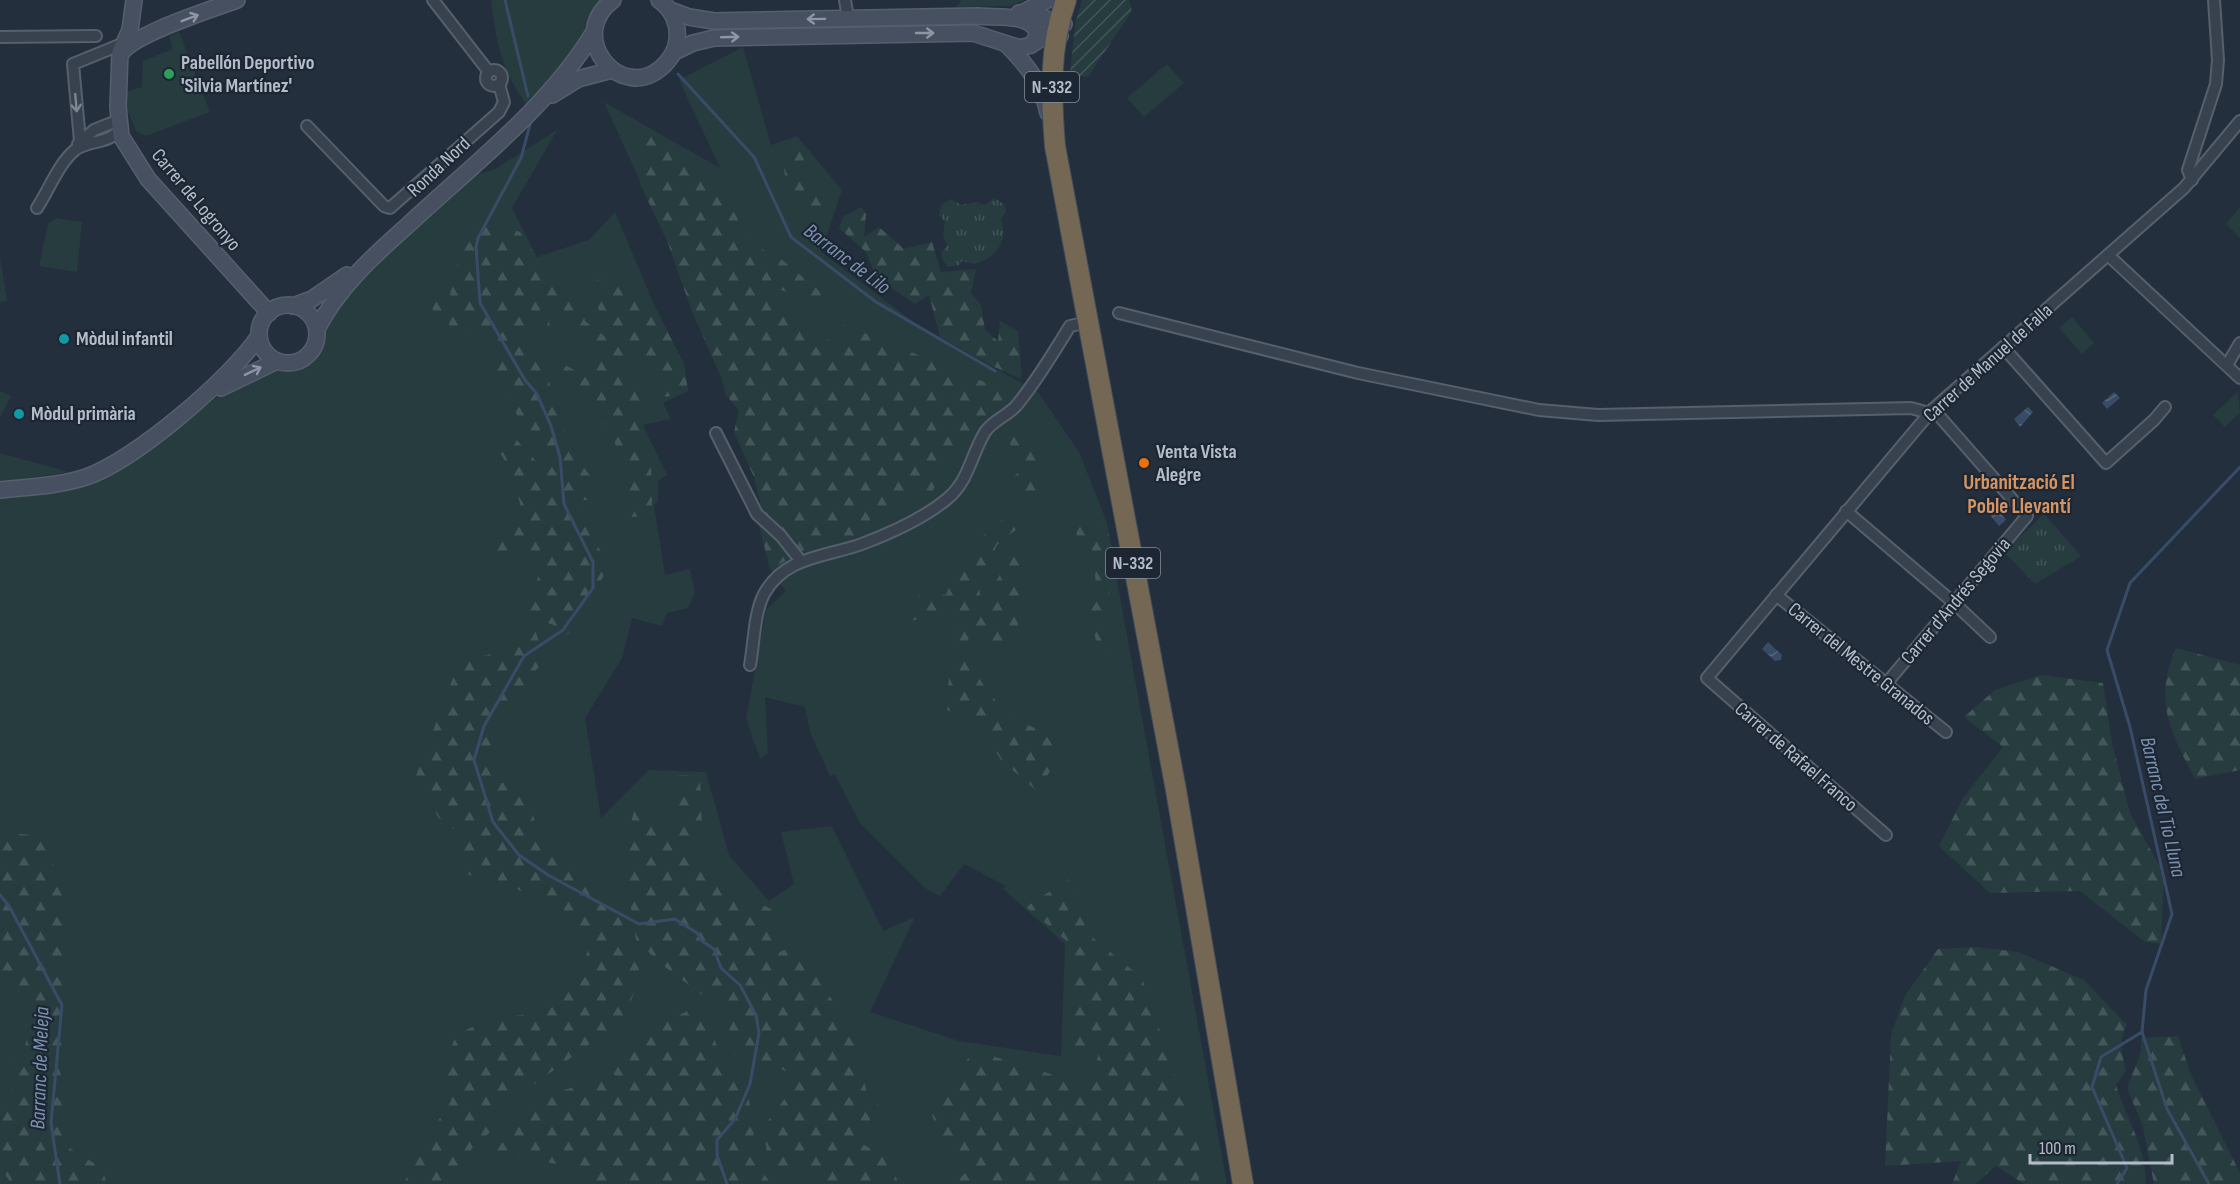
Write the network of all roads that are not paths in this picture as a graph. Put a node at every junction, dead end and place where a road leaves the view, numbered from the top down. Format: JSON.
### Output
{"nodes":[{"id":1,"x":134,"y":0,"type":"edge"},
{"id":2,"x":237,"y":0,"type":"edge"},
{"id":3,"x":433,"y":0,"type":"edge"},
{"id":4,"x":612,"y":0,"type":"edge"},
{"id":5,"x":845,"y":0,"type":"edge"},
{"id":6,"x":1047,"y":0,"type":"edge"},
{"id":7,"x":2214,"y":0,"type":"edge"},
{"id":8,"x":1071,"y":4,"type":"edge"},
{"id":9,"x":664,"y":5,"type":"edge"},
{"id":10,"x":1024,"y":12,"type":"junction"},
{"id":11,"x":848,"y":18,"type":"junction"},
{"id":12,"x":1000,"y":18,"type":"junction"},
{"id":13,"x":1058,"y":29,"type":"junction"},
{"id":14,"x":594,"y":32,"type":"junction"},
{"id":15,"x":137,"y":33,"type":"junction"},
{"id":16,"x":96,"y":36,"type":"dead end"},
{"id":17,"x":0,"y":38,"type":"edge"},
{"id":18,"x":1006,"y":45,"type":"junction"},
{"id":19,"x":1031,"y":45,"type":"junction"},
{"id":20,"x":121,"y":50,"type":"junction"},
{"id":21,"x":674,"y":52,"type":"junction"},
{"id":22,"x":1062,"y":60,"type":"junction"},
{"id":23,"x":612,"y":70,"type":"junction"},
{"id":24,"x":519,"y":121,"type":"junction"},
{"id":25,"x":2240,"y":121,"type":"edge"},
{"id":26,"x":307,"y":126,"type":"dead end"},
{"id":27,"x":119,"y":133,"type":"junction"},
{"id":28,"x":79,"y":144,"type":"junction"},
{"id":29,"x":1055,"y":146,"type":"junction"},
{"id":30,"x":2192,"y":180,"type":"junction"},
{"id":31,"x":37,"y":208,"type":"dead end"},
{"id":32,"x":387,"y":244,"type":"junction"},
{"id":33,"x":2109,"y":255,"type":"junction"},
{"id":34,"x":293,"y":306,"type":"junction"},
{"id":35,"x":269,"y":313,"type":"junction"},
{"id":36,"x":1119,"y":313,"type":"dead end"},
{"id":37,"x":1087,"y":314,"type":"junction"},
{"id":38,"x":316,"y":328,"type":"junction"},
{"id":39,"x":259,"y":336,"type":"junction"},
{"id":40,"x":2240,"y":344,"type":"edge"},
{"id":41,"x":2003,"y":347,"type":"junction"},
{"id":42,"x":277,"y":361,"type":"junction"},
{"id":43,"x":2227,"y":365,"type":"junction"},
{"id":44,"x":2240,"y":378,"type":"edge"},
{"id":45,"x":193,"y":405,"type":"junction"},
{"id":46,"x":2164,"y":407,"type":"dead end"},
{"id":47,"x":1931,"y":411,"type":"junction"},
{"id":48,"x":716,"y":433,"type":"dead end"},
{"id":49,"x":0,"y":490,"type":"edge"},
{"id":50,"x":1846,"y":512,"type":"junction"},
{"id":51,"x":800,"y":560,"type":"junction"},
{"id":52,"x":1776,"y":595,"type":"junction"},
{"id":53,"x":1954,"y":603,"type":"junction"},
{"id":54,"x":1990,"y":637,"type":"dead end"},
{"id":55,"x":750,"y":665,"type":"dead end"},
{"id":56,"x":1707,"y":678,"type":"joint"},
{"id":57,"x":1885,"y":685,"type":"junction"},
{"id":58,"x":1946,"y":732,"type":"dead end"},
{"id":59,"x":1886,"y":836,"type":"dead end"},
{"id":60,"x":1244,"y":1184,"type":"edge"}],
"edges":[{"from":1,"to":15,"type":"main road"},
{"from":15,"to":2,"type":"main road","one_way":true},
{"from":3,"to":26,"type":"street"},
{"from":4,"to":14,"type":"main road","name":"Ronda Nord"},
{"from":5,"to":11,"type":"street"},
{"from":6,"to":10,"type":"main road"},
{"from":7,"to":30,"type":"street"},
{"from":8,"to":13,"type":"highway","number":"N-332"},
{"from":8,"to":22,"type":"highway","number":"N-332"},
{"from":11,"to":9,"type":"main road","one_way":true},
{"from":9,"to":21,"type":"main road"},
{"from":10,"to":12,"type":"main road"},
{"from":10,"to":13,"type":"main road"},
{"from":11,"to":12,"type":"main road"},
{"from":12,"to":19,"type":"main road"},
{"from":13,"to":19,"type":"main road"},
{"from":13,"to":22,"type":"main road"},
{"from":13,"to":29,"type":"highway","number":"N-332"},
{"from":14,"to":23,"type":"main road"},
{"from":14,"to":24,"type":"main road","name":"Ronda Nord"},
{"from":15,"to":20,"type":"main road"},
{"from":16,"to":17,"type":"street"},
{"from":18,"to":19,"type":"main road","name":"Ronda Nord"},
{"from":21,"to":18,"type":"main road","name":"Ronda Nord","one_way":true},
{"from":18,"to":29,"type":"main road"},
{"from":20,"to":27,"type":"main road"},
{"from":20,"to":28,"type":"street","one_way":true},
{"from":21,"to":23,"type":"main road","name":"Ronda Nord"},
{"from":22,"to":37,"type":"highway","number":"N-332"},
{"from":23,"to":24,"type":"main road","name":"Ronda Nord"},
{"from":24,"to":32,"type":"main road","name":"Ronda Nord"},
{"from":25,"to":30,"type":"street","name":"Carrer de Manuel de Falla"},
{"from":27,"to":28,"type":"street"},
{"from":27,"to":28,"type":"street"},
{"from":27,"to":35,"type":"main road","name":"Carrer de Logronyo"},
{"from":28,"to":31,"type":"street"},
{"from":29,"to":37,"type":"highway","number":"N-332"},
{"from":30,"to":33,"type":"street","name":"Carrer de Manuel de Falla"},
{"from":32,"to":34,"type":"main road","name":"Ronda Nord"},
{"from":32,"to":38,"type":"main road","name":"Ronda Nord"},
{"from":33,"to":41,"type":"street","name":"Carrer de Manuel de Falla"},
{"from":33,"to":43,"type":"street"},
{"from":34,"to":35,"type":"main road"},
{"from":34,"to":38,"type":"main road"},
{"from":35,"to":39,"type":"main road"},
{"from":36,"to":47,"type":"street"},
{"from":37,"to":51,"type":"street"},
{"from":37,"to":60,"type":"highway","number":"N-332"},
{"from":38,"to":42,"type":"main road"},
{"from":39,"to":42,"type":"main road"},
{"from":39,"to":45,"type":"main road"},
{"from":40,"to":43,"type":"street"},
{"from":41,"to":46,"type":"street"},
{"from":41,"to":47,"type":"street","name":"Carrer de Manuel de Falla"},
{"from":45,"to":42,"type":"main road","one_way":true},
{"from":43,"to":44,"type":"street"},
{"from":45,"to":49,"type":"main road"},
{"from":47,"to":50,"type":"street","name":"Carrer de Manuel de Falla"},
{"from":47,"to":53,"type":"street","name":"Carrer d'Andrés Segovia"},
{"from":48,"to":51,"type":"street"},
{"from":50,"to":52,"type":"street","name":"Carrer de Manuel de Falla"},
{"from":50,"to":53,"type":"street"},
{"from":51,"to":55,"type":"street"},
{"from":52,"to":56,"type":"street","name":"Carrer de Manuel de Falla"},
{"from":52,"to":57,"type":"street","name":"Carrer del Mestre Granados"},
{"from":53,"to":54,"type":"street"},
{"from":53,"to":57,"type":"street","name":"Carrer d'Andrés Segovia"},
{"from":56,"to":59,"type":"street","name":"Carrer de Rafael Franco"},
{"from":57,"to":58,"type":"street","name":"Carrer del Mestre Granados"}]}
